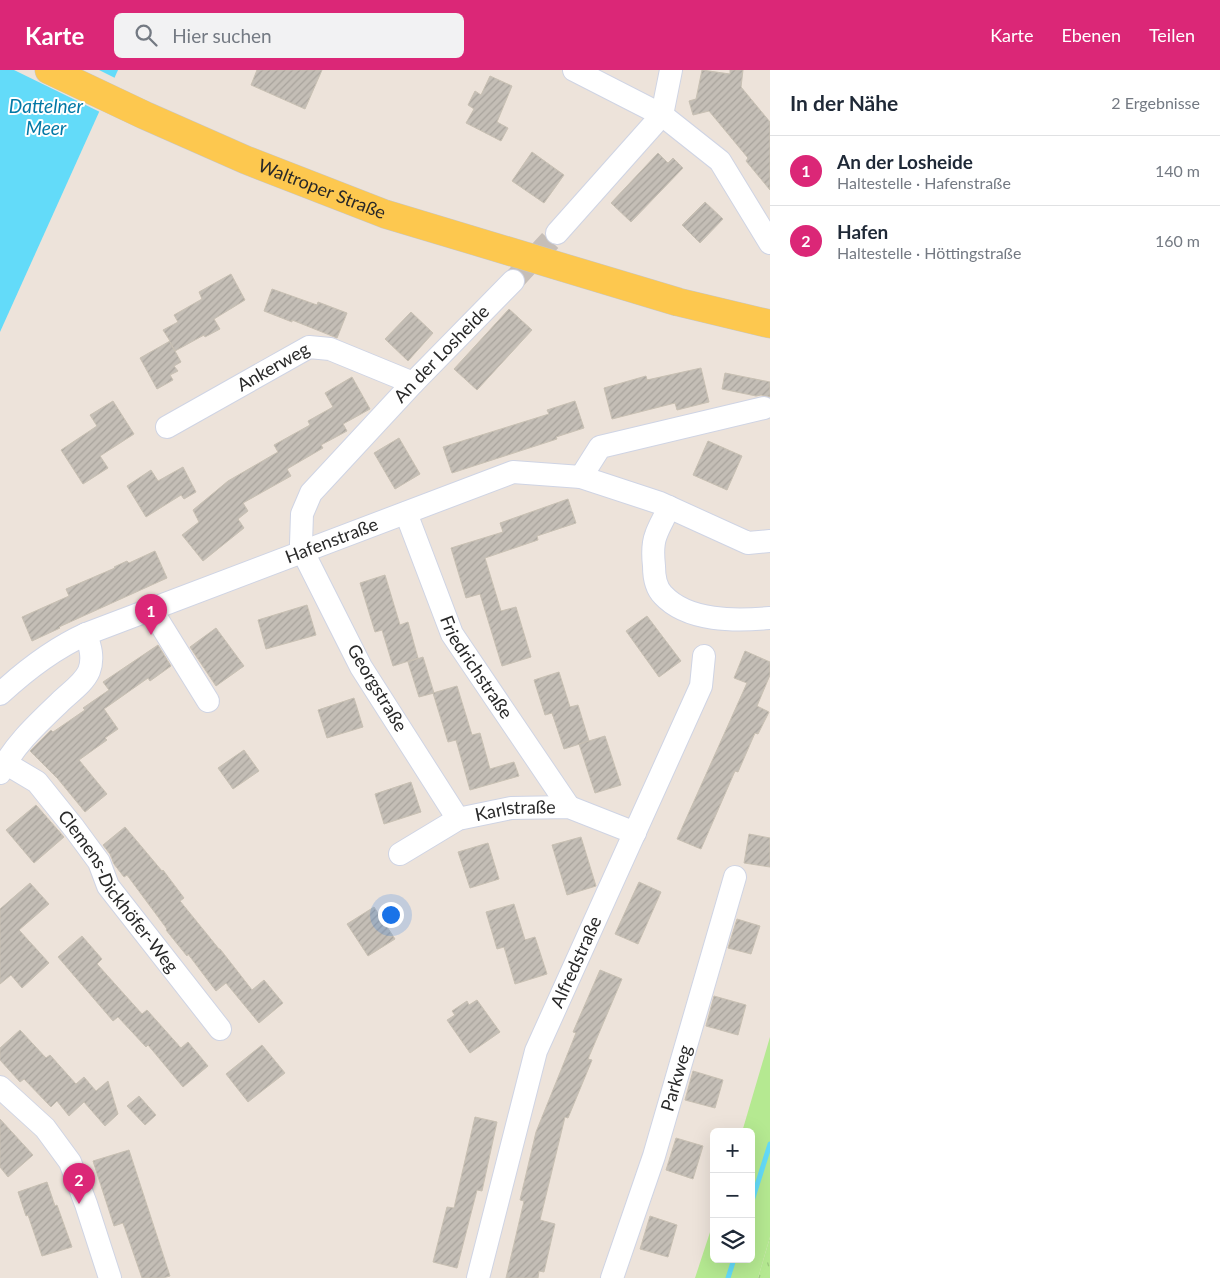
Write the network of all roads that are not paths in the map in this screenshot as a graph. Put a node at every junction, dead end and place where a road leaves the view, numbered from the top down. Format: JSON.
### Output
{"nodes":[{"id":1,"x":49,"y":70,"type":"edge"},
{"id":2,"x":574,"y":70,"type":"edge"},
{"id":3,"x":671,"y":70,"type":"edge"},
{"id":4,"x":662,"y":115,"type":"junction"},
{"id":5,"x":557,"y":233,"type":"tunnel mouth"},
{"id":6,"x":770,"y":243,"type":"edge"},
{"id":7,"x":604,"y":279,"type":"junction"},
{"id":8,"x":513,"y":281,"type":"tunnel mouth"},
{"id":9,"x":770,"y":312,"type":"edge"},
{"id":10,"x":770,"y":324,"type":"edge"},
{"id":11,"x":413,"y":383,"type":"junction"},
{"id":12,"x":764,"y":408,"type":"dead end"},
{"id":13,"x":167,"y":426,"type":"dead end"},
{"id":14,"x":581,"y":477,"type":"junction"},
{"id":15,"x":669,"y":507,"type":"junction"},
{"id":16,"x":406,"y":513,"type":"junction"},
{"id":17,"x":770,"y":541,"type":"edge"},
{"id":18,"x":303,"y":552,"type":"junction"},
{"id":19,"x":152,"y":609,"type":"junction"},
{"id":20,"x":770,"y":618,"type":"edge"},
{"id":21,"x":86,"y":634,"type":"junction"},
{"id":22,"x":704,"y":656,"type":"dead end"},
{"id":23,"x":0,"y":694,"type":"edge"},
{"id":24,"x":208,"y":701,"type":"dead end"},
{"id":25,"x":3,"y":768,"type":"edge"},
{"id":26,"x":569,"y":807,"type":"junction"},
{"id":27,"x":458,"y":819,"type":"junction"},
{"id":28,"x":635,"y":833,"type":"junction"},
{"id":29,"x":400,"y":854,"type":"dead end"},
{"id":30,"x":735,"y":877,"type":"dead end"},
{"id":31,"x":220,"y":1030,"type":"dead end"},
{"id":32,"x":0,"y":1087,"type":"edge"},
{"id":33,"x":110,"y":1278,"type":"edge"},
{"id":34,"x":478,"y":1278,"type":"edge"},
{"id":35,"x":612,"y":1278,"type":"edge"}],
"edges":[{"from":1,"to":7,"type":"main road","name":"Waltroper Straße"},
{"from":2,"to":4,"type":"street"},
{"from":3,"to":4,"type":"street"},
{"from":4,"to":5,"type":"street"},
{"from":4,"to":6,"type":"street"},
{"from":7,"to":9,"type":"main road","name":"Waltroper Straße"},
{"from":7,"to":10,"type":"main road","name":"Waltroper Straße"},
{"from":8,"to":11,"type":"street","name":"An der Losheide"},
{"from":11,"to":13,"type":"street","name":"Ankerweg"},
{"from":11,"to":18,"type":"street","name":"An der Losheide"},
{"from":12,"to":14,"type":"street"},
{"from":14,"to":15,"type":"street","name":"Hafenstraße"},
{"from":14,"to":16,"type":"street","name":"Hafenstraße"},
{"from":15,"to":17,"type":"street","name":"Hafenstraße"},
{"from":15,"to":20,"type":"street"},
{"from":16,"to":18,"type":"street","name":"Hafenstraße"},
{"from":16,"to":26,"type":"street","name":"Friedrichstraße"},
{"from":18,"to":19,"type":"street","name":"Hafenstraße"},
{"from":18,"to":27,"type":"street","name":"Georgstraße"},
{"from":19,"to":21,"type":"street","name":"Hafenstraße"},
{"from":19,"to":24,"type":"street"},
{"from":21,"to":23,"type":"street","name":"Hafenstraße"},
{"from":21,"to":25,"type":"street"},
{"from":22,"to":28,"type":"street","name":"Alfredstraße"},
{"from":25,"to":31,"type":"street","name":"Clemens-Dickhöfer-Weg"},
{"from":26,"to":27,"type":"street","name":"Karlstraße"},
{"from":26,"to":28,"type":"street","name":"Karlstraße"},
{"from":27,"to":29,"type":"street","name":"Karlstraße"},
{"from":28,"to":34,"type":"street","name":"Alfredstraße"},
{"from":30,"to":35,"type":"street","name":"Parkweg"},
{"from":32,"to":33,"type":"street"}]}
